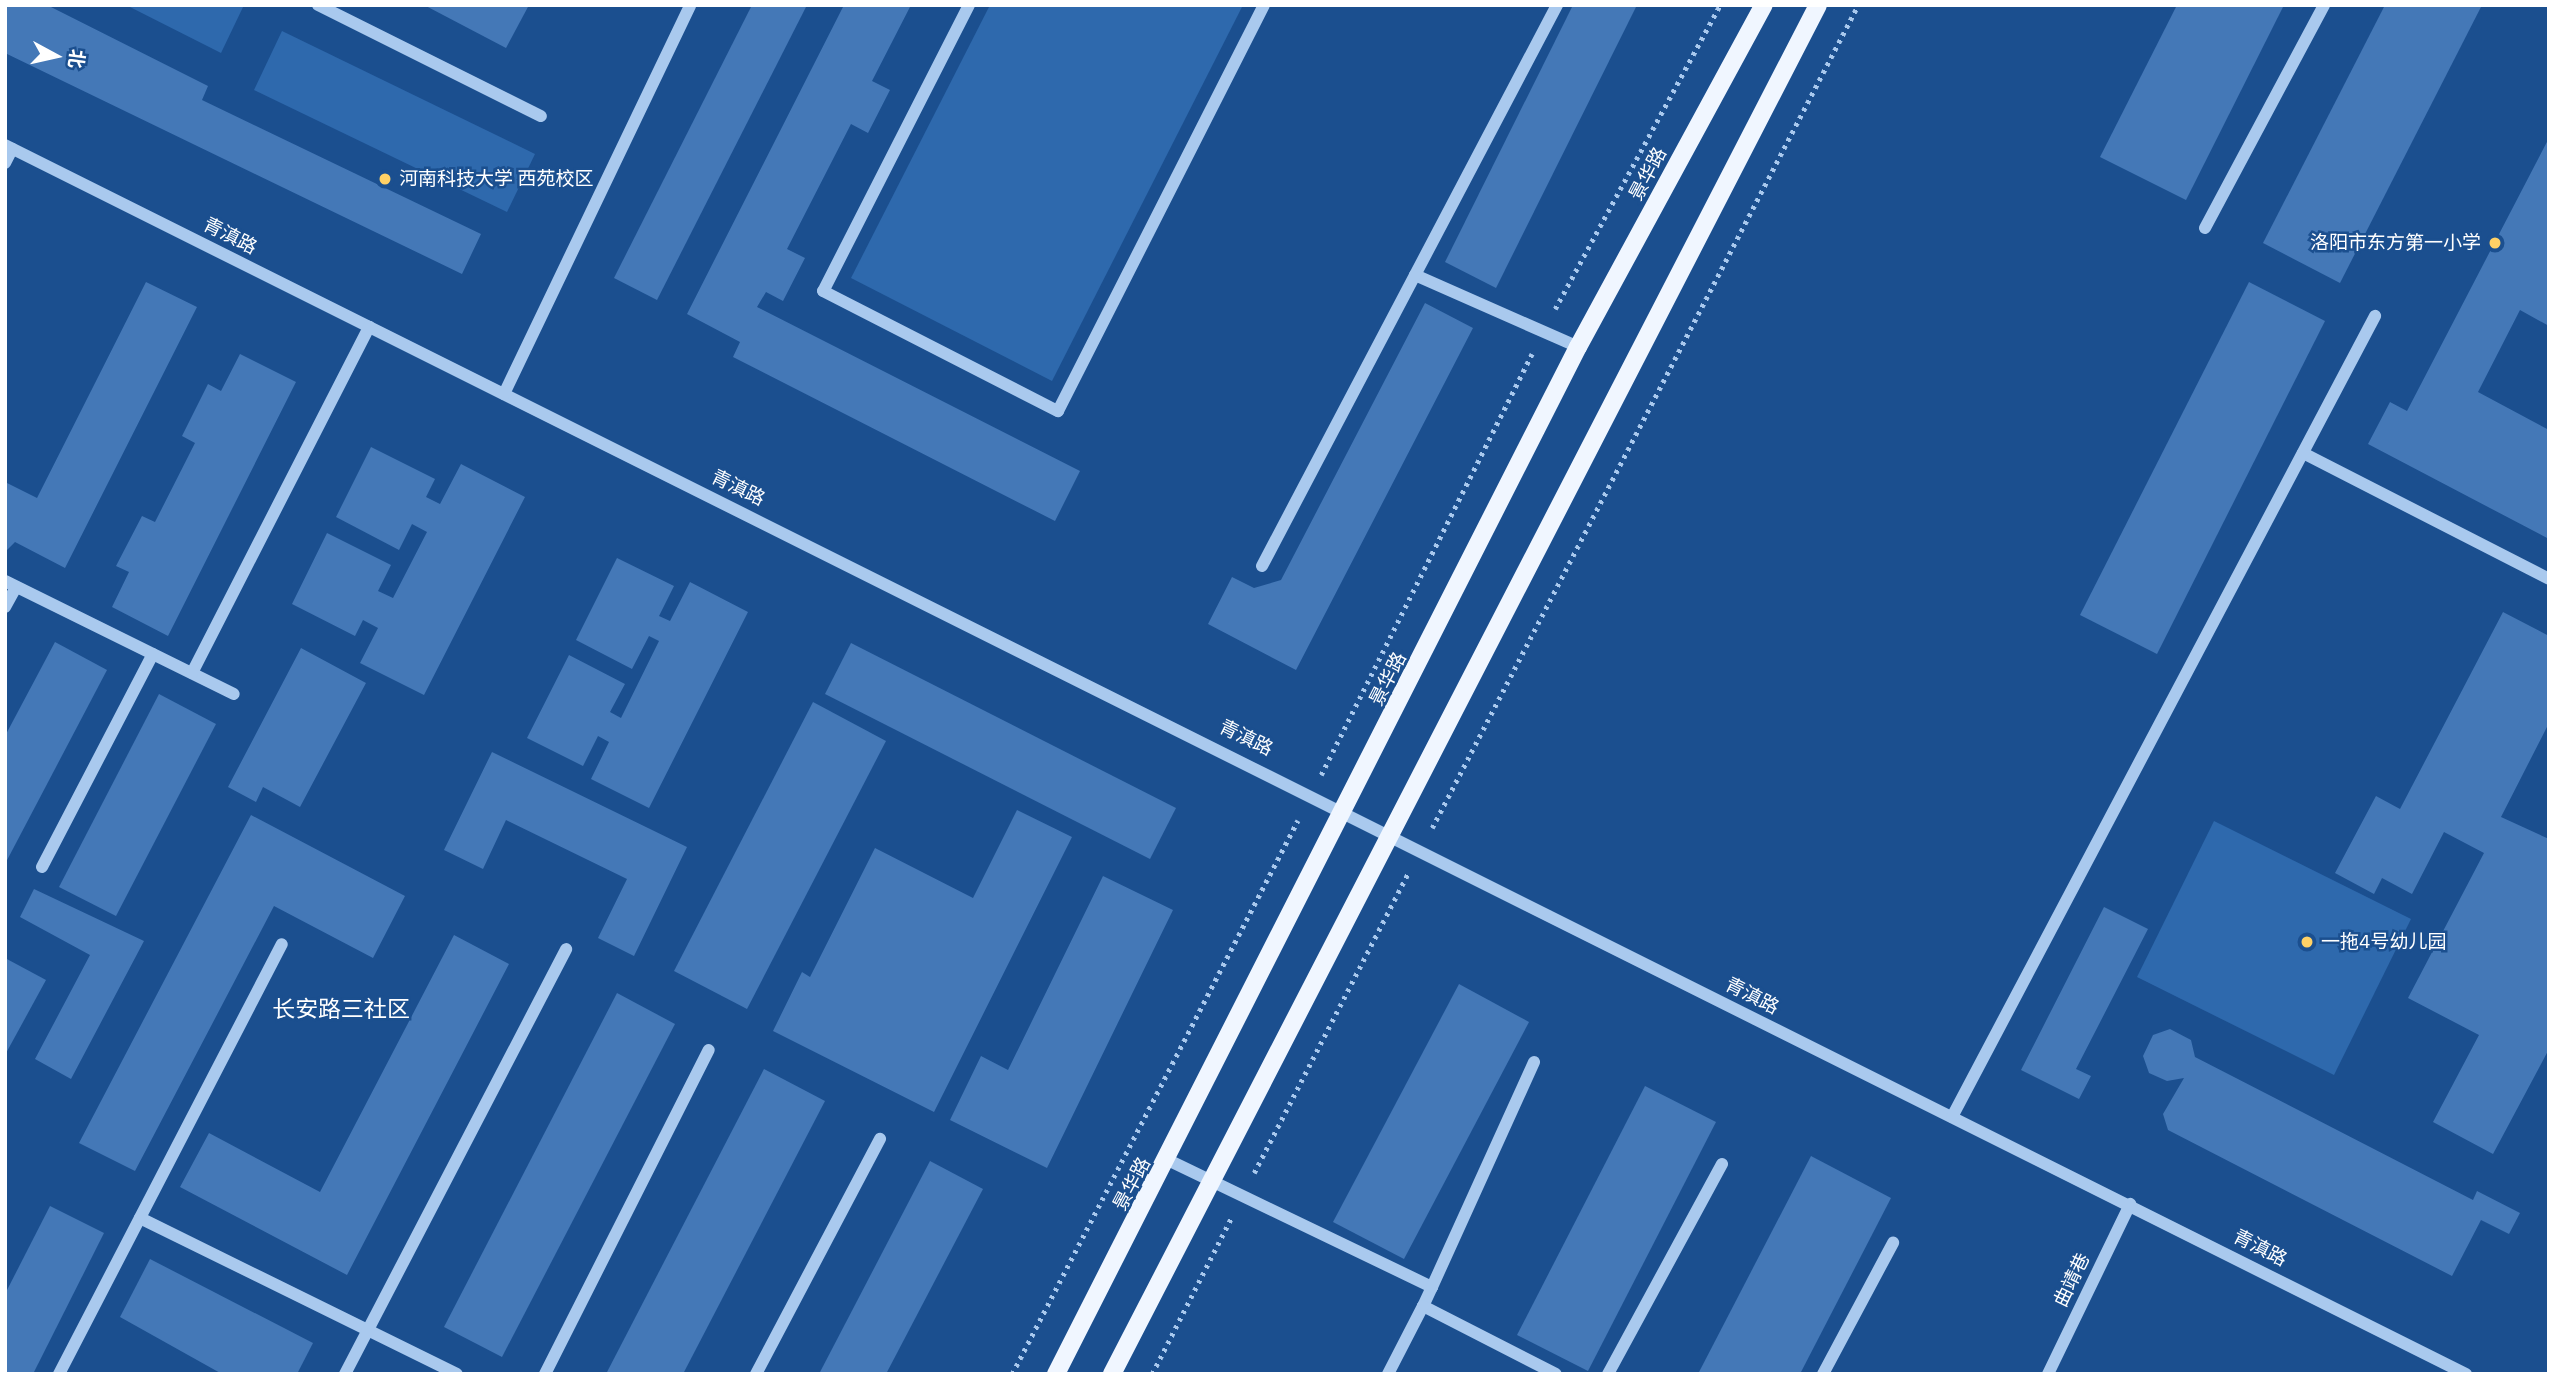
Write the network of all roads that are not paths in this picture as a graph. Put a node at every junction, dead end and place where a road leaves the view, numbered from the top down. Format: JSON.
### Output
{"nodes":[{"id":1,"x":318,"y":5,"type":"edge"},
{"id":2,"x":690,"y":5,"type":"edge"},
{"id":3,"x":969,"y":5,"type":"edge"},
{"id":4,"x":1264,"y":5,"type":"edge"},
{"id":5,"x":1557,"y":5,"type":"edge"},
{"id":6,"x":1763,"y":5,"type":"edge"},
{"id":7,"x":1818,"y":5,"type":"edge"},
{"id":8,"x":2324,"y":5,"type":"edge"},
{"id":9,"x":541,"y":116,"type":"dead end"},
{"id":10,"x":9,"y":147,"type":"edge"},
{"id":11,"x":5,"y":163,"type":"edge"},
{"id":12,"x":2205,"y":228,"type":"dead end"},
{"id":13,"x":1415,"y":275,"type":"junction"},
{"id":14,"x":2375,"y":316,"type":"dead end"},
{"id":15,"x":369,"y":327,"type":"junction"},
{"id":16,"x":1578,"y":347,"type":"junction"},
{"id":17,"x":504,"y":394,"type":"junction"},
{"id":18,"x":2303,"y":453,"type":"junction"},
{"id":19,"x":1262,"y":566,"type":"dead end"},
{"id":20,"x":2549,"y":579,"type":"edge"},
{"id":21,"x":11,"y":584,"type":"edge"},
{"id":22,"x":5,"y":607,"type":"edge"},
{"id":23,"x":153,"y":654,"type":"junction"},
{"id":24,"x":192,"y":673,"type":"junction"},
{"id":25,"x":234,"y":694,"type":"dead end"},
{"id":26,"x":1346,"y":810,"type":"junction"},
{"id":27,"x":1389,"y":833,"type":"junction"},
{"id":28,"x":41,"y":867,"type":"dead end"},
{"id":29,"x":282,"y":944,"type":"dead end"},
{"id":30,"x":566,"y":949,"type":"dead end"},
{"id":31,"x":709,"y":1050,"type":"dead end"},
{"id":32,"x":1534,"y":1062,"type":"dead end"},
{"id":33,"x":1952,"y":1118,"type":"junction"},
{"id":34,"x":880,"y":1139,"type":"dead end"},
{"id":35,"x":1168,"y":1160,"type":"junction"},
{"id":36,"x":1722,"y":1164,"type":"dead end"},
{"id":37,"x":1210,"y":1180,"type":"junction"},
{"id":38,"x":2130,"y":1204,"type":"junction"},
{"id":39,"x":140,"y":1218,"type":"junction"},
{"id":40,"x":1893,"y":1242,"type":"dead end"},
{"id":41,"x":1432,"y":1287,"type":"junction"},
{"id":42,"x":1423,"y":1306,"type":"junction"},
{"id":43,"x":368,"y":1330,"type":"junction"},
{"id":44,"x":59,"y":1374,"type":"edge"},
{"id":45,"x":345,"y":1374,"type":"edge"},
{"id":46,"x":457,"y":1374,"type":"edge"},
{"id":47,"x":545,"y":1374,"type":"edge"},
{"id":48,"x":756,"y":1374,"type":"edge"},
{"id":49,"x":1056,"y":1374,"type":"edge"},
{"id":50,"x":1112,"y":1374,"type":"edge"},
{"id":51,"x":1388,"y":1374,"type":"edge"},
{"id":52,"x":1556,"y":1374,"type":"edge"},
{"id":53,"x":1608,"y":1374,"type":"edge"},
{"id":54,"x":1823,"y":1374,"type":"edge"},
{"id":55,"x":2048,"y":1374,"type":"edge"},
{"id":56,"x":2466,"y":1374,"type":"edge"}],
"edges":[{"from":1,"to":9,"type":"street"},
{"from":2,"to":17,"type":"street"},
{"from":3,"to":4,"type":"street"},
{"from":5,"to":13,"type":"street"},
{"from":6,"to":16,"type":"main road","name":"景华路"},
{"from":7,"to":27,"type":"main road"},
{"from":8,"to":12,"type":"street"},
{"from":10,"to":11,"type":"street"},
{"from":10,"to":15,"type":"street","name":"青滇路"},
{"from":13,"to":16,"type":"street"},
{"from":13,"to":19,"type":"street"},
{"from":14,"to":18,"type":"street"},
{"from":15,"to":17,"type":"street","name":"青滇路"},
{"from":15,"to":24,"type":"street"},
{"from":16,"to":26,"type":"main road","name":"景华路"},
{"from":17,"to":26,"type":"street","name":"青滇路"},
{"from":18,"to":20,"type":"street"},
{"from":18,"to":33,"type":"street"},
{"from":21,"to":22,"type":"street"},
{"from":21,"to":23,"type":"street"},
{"from":23,"to":24,"type":"street"},
{"from":23,"to":28,"type":"street"},
{"from":24,"to":25,"type":"street"},
{"from":26,"to":27,"type":"street","name":"青滇路"},
{"from":26,"to":35,"type":"main road","name":"景华路"},
{"from":27,"to":33,"type":"street","name":"青滇路"},
{"from":27,"to":37,"type":"main road"},
{"from":29,"to":39,"type":"street"},
{"from":30,"to":43,"type":"street"},
{"from":31,"to":47,"type":"street"},
{"from":32,"to":41,"type":"street"},
{"from":33,"to":38,"type":"street","name":"青滇路"},
{"from":34,"to":48,"type":"street"},
{"from":35,"to":37,"type":"street"},
{"from":35,"to":49,"type":"main road","name":"景华路"},
{"from":36,"to":53,"type":"street"},
{"from":37,"to":41,"type":"street"},
{"from":37,"to":50,"type":"main road"},
{"from":38,"to":55,"type":"street","name":"曲靖巷"},
{"from":38,"to":56,"type":"street","name":"青滇路"},
{"from":39,"to":43,"type":"street"},
{"from":39,"to":44,"type":"street"},
{"from":40,"to":54,"type":"street"},
{"from":41,"to":42,"type":"street"},
{"from":42,"to":51,"type":"street"},
{"from":42,"to":52,"type":"street"},
{"from":43,"to":45,"type":"street"},
{"from":43,"to":46,"type":"street"}]}
